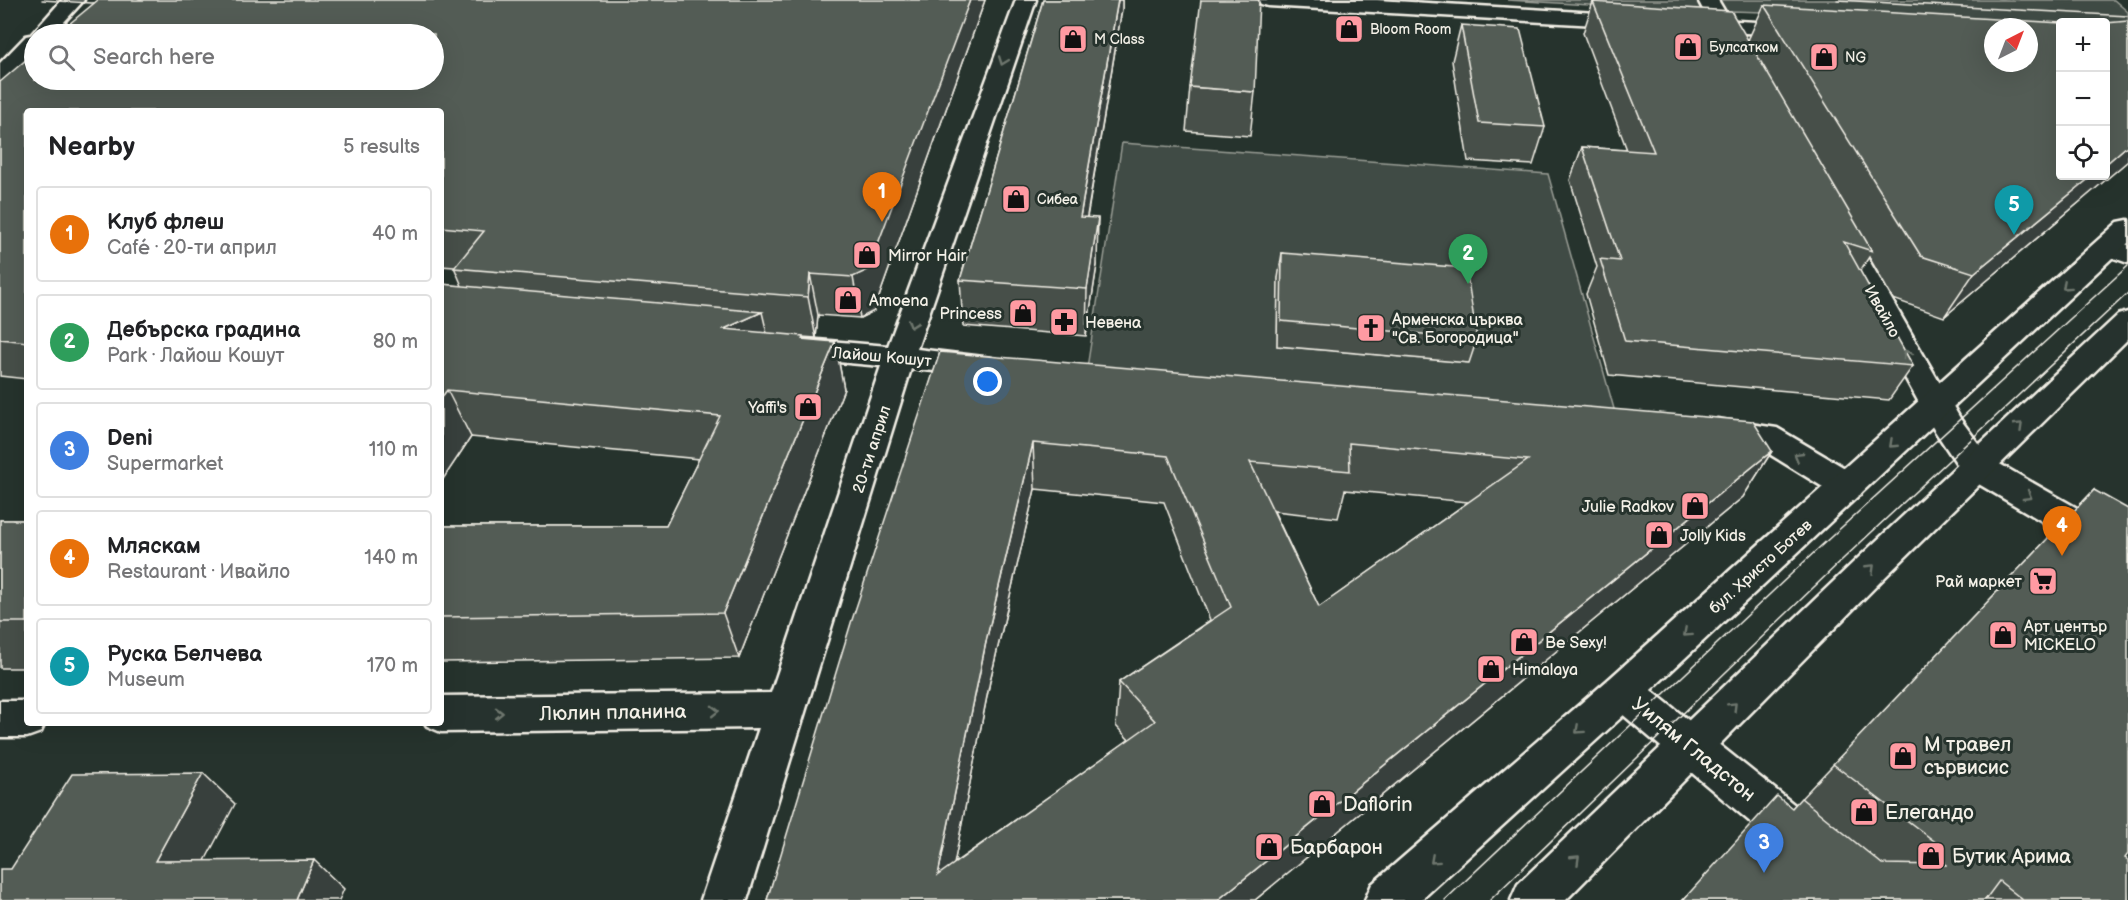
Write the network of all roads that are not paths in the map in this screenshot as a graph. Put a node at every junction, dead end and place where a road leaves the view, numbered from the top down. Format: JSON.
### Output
{"nodes":[{"id":1,"x":74,"y":0,"type":"edge"},
{"id":2,"x":1026,"y":0,"type":"edge"},
{"id":3,"x":1268,"y":0,"type":"edge"},
{"id":4,"x":1708,"y":0,"type":"edge"},
{"id":5,"x":1651,"y":22,"type":"edge"},
{"id":6,"x":51,"y":24,"type":"edge"},
{"id":7,"x":1674,"y":24,"type":"edge"},
{"id":8,"x":1723,"y":27,"type":"junction"},
{"id":9,"x":1815,"y":31,"type":"edge"},
{"id":10,"x":24,"y":51,"type":"edge"},
{"id":11,"x":1739,"y":55,"type":"edge"},
{"id":12,"x":24,"y":69,"type":"edge"},
{"id":13,"x":0,"y":76,"type":"edge"},
{"id":14,"x":0,"y":86,"type":"edge"},
{"id":15,"x":1826,"y":209,"type":"edge"},
{"id":16,"x":2122,"y":243,"type":"edge"},
{"id":17,"x":2128,"y":322,"type":"edge"},
{"id":18,"x":765,"y":346,"type":"edge"},
{"id":19,"x":900,"y":358,"type":"junction"},
{"id":20,"x":1012,"y":368,"type":"edge"},
{"id":21,"x":1936,"y":405,"type":"junction"},
{"id":22,"x":1694,"y":429,"type":"edge"},
{"id":23,"x":1977,"y":467,"type":"junction"},
{"id":24,"x":1848,"y":486,"type":"junction"},
{"id":25,"x":2128,"y":554,"type":"edge"},
{"id":26,"x":1623,"y":691,"type":"junction"},
{"id":27,"x":785,"y":710,"type":"junction"},
{"id":28,"x":444,"y":714,"type":"edge"},
{"id":29,"x":0,"y":719,"type":"edge"},
{"id":30,"x":24,"y":719,"type":"edge"},
{"id":31,"x":1692,"y":747,"type":"junction"},
{"id":32,"x":1833,"y":864,"type":"edge"},
{"id":33,"x":724,"y":900,"type":"edge"},
{"id":34,"x":1388,"y":900,"type":"edge"},
{"id":35,"x":1534,"y":900,"type":"edge"}],
"edges":[{"from":1,"to":6,"type":"street"},
{"from":2,"to":19,"type":"street","name":"20-ти април","one_way":true},
{"from":3,"to":5,"type":"street"},
{"from":4,"to":8,"type":"street"},
{"from":7,"to":8,"type":"street"},
{"from":8,"to":9,"type":"street"},
{"from":8,"to":11,"type":"street"},
{"from":10,"to":13,"type":"street"},
{"from":12,"to":14,"type":"street"},
{"from":21,"to":15,"type":"street","name":"Ивайло","one_way":true},
{"from":16,"to":21,"type":"street","name":"бул. Христо Ботев","one_way":true},
{"from":23,"to":17,"type":"street","one_way":true},
{"from":18,"to":19,"type":"street","name":"Лайош Кошут"},
{"from":19,"to":20,"type":"street","name":"Лайош Кошут"},
{"from":19,"to":27,"type":"street","name":"20-ти април"},
{"from":21,"to":23,"type":"street","name":"Ивайло"},
{"from":21,"to":24,"type":"street","name":"бул. Христо Ботев","one_way":true},
{"from":24,"to":22,"type":"street","one_way":true},
{"from":23,"to":25,"type":"street","name":"Ивайло","one_way":true},
{"from":31,"to":23,"type":"street","one_way":true},
{"from":24,"to":26,"type":"street","name":"бул. Христо Ботев","one_way":true},
{"from":26,"to":31,"type":"street","name":"Уилям Гладстон"},
{"from":26,"to":34,"type":"street","name":"бул. Христо Ботев","one_way":true},
{"from":28,"to":27,"type":"street","name":"Люлин планина","one_way":true},
{"from":27,"to":33,"type":"street","name":"20-ти април"},
{"from":29,"to":30,"type":"street"},
{"from":31,"to":32,"type":"street","name":"Уилям Гладстон"},
{"from":35,"to":31,"type":"street","one_way":true}]}
